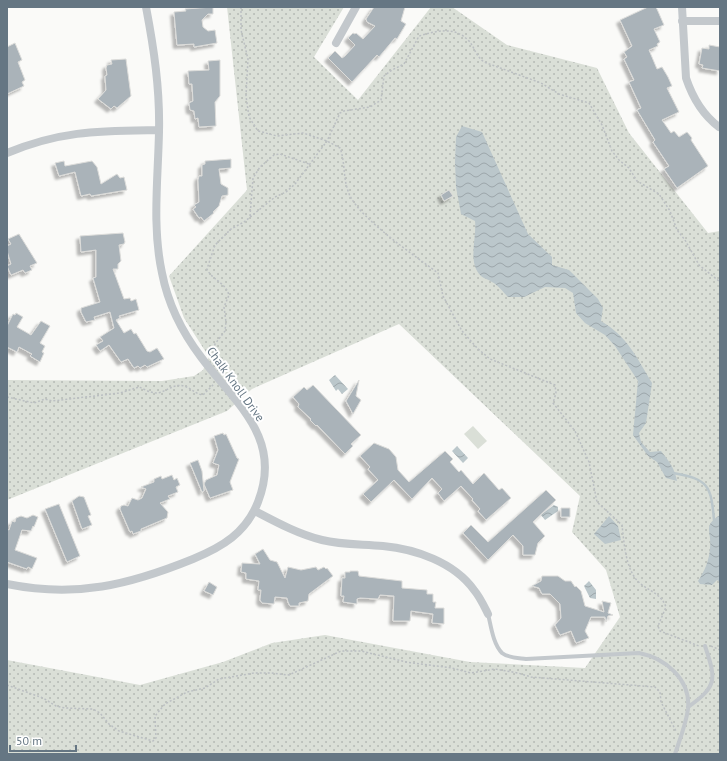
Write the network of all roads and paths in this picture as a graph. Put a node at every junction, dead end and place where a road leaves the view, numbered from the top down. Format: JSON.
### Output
{"nodes":[{"id":1,"x":146,"y":7,"type":"edge"},
{"id":2,"x":241,"y":7,"type":"edge"},
{"id":3,"x":356,"y":7,"type":"edge"},
{"id":4,"x":682,"y":7,"type":"edge"},
{"id":5,"x":682,"y":21,"type":"junction"},
{"id":6,"x":720,"y":21,"type":"edge"},
{"id":7,"x":336,"y":43,"type":"dead end"},
{"id":8,"x":720,"y":128,"type":"edge"},
{"id":9,"x":159,"y":130,"type":"junction"},
{"id":10,"x":327,"y":141,"type":"junction"},
{"id":11,"x":7,"y":153,"type":"edge"},
{"id":12,"x":309,"y":164,"type":"junction"},
{"id":13,"x":250,"y":217,"type":"junction"},
{"id":14,"x":720,"y":282,"type":"edge"},
{"id":15,"x":211,"y":360,"type":"dead end"},
{"id":16,"x":215,"y":383,"type":"dead end"},
{"id":17,"x":7,"y":397,"type":"edge"},
{"id":18,"x":255,"y":511,"type":"junction"},
{"id":19,"x":7,"y":584,"type":"edge"},
{"id":20,"x":488,"y":614,"type":"joint"},
{"id":21,"x":705,"y":646,"type":"junction"},
{"id":22,"x":720,"y":650,"type":"edge"},
{"id":23,"x":7,"y":685,"type":"edge"},
{"id":24,"x":688,"y":707,"type":"junction"},
{"id":25,"x":677,"y":733,"type":"dead end"},
{"id":26,"x":675,"y":754,"type":"edge"}],
"edges":[{"from":1,"to":9,"type":"street","name":"Chalk Knoll Drive"},
{"from":2,"to":10,"type":"path"},
{"from":3,"to":7,"type":"street"},
{"from":4,"to":5,"type":"street"},
{"from":5,"to":6,"type":"street"},
{"from":5,"to":8,"type":"street"},
{"from":9,"to":11,"type":"street"},
{"from":9,"to":18,"type":"street","name":"Chalk Knoll Drive"},
{"from":10,"to":12,"type":"path"},
{"from":10,"to":14,"type":"path"},
{"from":10,"to":21,"type":"path"},
{"from":12,"to":13,"type":"path"},
{"from":12,"to":13,"type":"path"},
{"from":13,"to":15,"type":"path"},
{"from":16,"to":17,"type":"path"},
{"from":18,"to":19,"type":"street","name":"Chalk Knoll Drive"},
{"from":18,"to":20,"type":"street"},
{"from":20,"to":24,"type":"lane"},
{"from":21,"to":22,"type":"path"},
{"from":21,"to":24,"type":"lane"},
{"from":23,"to":25,"type":"path"},
{"from":24,"to":26,"type":"lane"}]}
